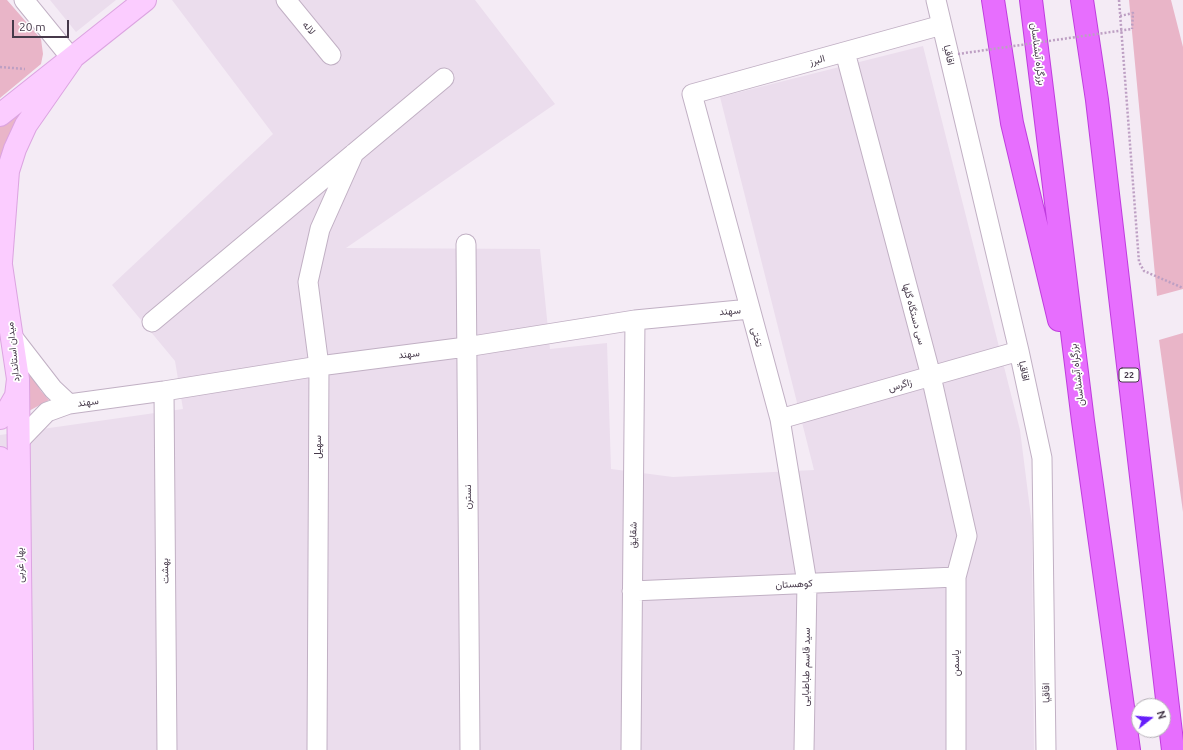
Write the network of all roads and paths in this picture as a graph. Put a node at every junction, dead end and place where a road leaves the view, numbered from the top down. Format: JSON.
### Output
{"nodes":[{"id":1,"x":24,"y":0,"type":"edge"},
{"id":2,"x":145,"y":0,"type":"edge"},
{"id":3,"x":286,"y":0,"type":"edge"},
{"id":4,"x":936,"y":0,"type":"edge"},
{"id":5,"x":993,"y":0,"type":"edge"},
{"id":6,"x":1031,"y":0,"type":"edge"},
{"id":7,"x":1082,"y":0,"type":"edge"},
{"id":8,"x":1096,"y":0,"type":"edge"},
{"id":9,"x":1119,"y":0,"type":"edge"},
{"id":10,"x":1120,"y":16,"type":"junction"},
{"id":11,"x":942,"y":25,"type":"junction"},
{"id":12,"x":845,"y":52,"type":"junction"},
{"id":13,"x":958,"y":54,"type":"dead end"},
{"id":14,"x":332,"y":55,"type":"dead end"},
{"id":15,"x":72,"y":59,"type":"junction"},
{"id":16,"x":444,"y":78,"type":"dead end"},
{"id":17,"x":692,"y":94,"type":"joint"},
{"id":18,"x":1097,"y":100,"type":"junction"},
{"id":19,"x":0,"y":115,"type":"edge"},
{"id":20,"x":354,"y":154,"type":"junction"},
{"id":21,"x":466,"y":244,"type":"dead end"},
{"id":22,"x":1,"y":260,"type":"edge"},
{"id":23,"x":1183,"y":288,"type":"edge"},
{"id":24,"x":750,"y":309,"type":"junction"},
{"id":25,"x":635,"y":320,"type":"junction"},
{"id":26,"x":152,"y":322,"type":"dead end"},
{"id":27,"x":12,"y":336,"type":"junction"},
{"id":28,"x":466,"y":347,"type":"junction"},
{"id":29,"x":1019,"y":351,"type":"junction"},
{"id":30,"x":319,"y":366,"type":"junction"},
{"id":31,"x":931,"y":376,"type":"junction"},
{"id":32,"x":18,"y":379,"type":"junction"},
{"id":33,"x":164,"y":391,"type":"junction"},
{"id":34,"x":69,"y":404,"type":"junction"},
{"id":35,"x":0,"y":418,"type":"edge"},
{"id":36,"x":780,"y":419,"type":"junction"},
{"id":37,"x":1083,"y":422,"type":"junction"},
{"id":38,"x":19,"y":441,"type":"junction"},
{"id":39,"x":0,"y":458,"type":"edge"},
{"id":40,"x":956,"y":577,"type":"junction"},
{"id":41,"x":807,"y":583,"type":"junction"},
{"id":42,"x":632,"y":591,"type":"junction"},
{"id":43,"x":1126,"y":726,"type":"junction"},
{"id":44,"x":3,"y":750,"type":"edge"},
{"id":45,"x":22,"y":750,"type":"edge"},
{"id":46,"x":167,"y":750,"type":"edge"},
{"id":47,"x":317,"y":750,"type":"edge"},
{"id":48,"x":470,"y":750,"type":"edge"},
{"id":49,"x":631,"y":750,"type":"edge"},
{"id":50,"x":804,"y":750,"type":"edge"},
{"id":51,"x":956,"y":750,"type":"edge"},
{"id":52,"x":1046,"y":750,"type":"edge"},
{"id":53,"x":1124,"y":750,"type":"edge"},
{"id":54,"x":1128,"y":750,"type":"edge"},
{"id":55,"x":1173,"y":750,"type":"edge"}],
"edges":[{"from":1,"to":15,"type":"street"},
{"from":2,"to":15,"type":"street"},
{"from":3,"to":14,"type":"street","name":"لاله"},
{"from":4,"to":11,"type":"street","name":"اقاقیا"},
{"from":5,"to":37,"type":"highway"},
{"from":6,"to":37,"type":"highway","name":"بزرگراه آبشناسان"},
{"from":7,"to":18,"type":"highway","number":"22"},
{"from":8,"to":18,"type":"highway"},
{"from":9,"to":10,"type":"path"},
{"from":10,"to":13,"type":"path","bridge":true},
{"from":10,"to":23,"type":"path"},
{"from":11,"to":12,"type":"street","name":"البرز"},
{"from":11,"to":29,"type":"street","name":"اقاقیا"},
{"from":12,"to":17,"type":"street","name":"البرز"},
{"from":12,"to":31,"type":"street","name":"سی دستگاه گلها"},
{"from":15,"to":19,"type":"street"},
{"from":15,"to":22,"type":"street","name":"میدان استاندارد"},
{"from":16,"to":20,"type":"street"},
{"from":17,"to":24,"type":"street","name":"تختی"},
{"from":18,"to":55,"type":"highway","number":"22"},
{"from":20,"to":26,"type":"street"},
{"from":20,"to":30,"type":"street","name":"سهیل"},
{"from":21,"to":28,"type":"street","name":"نسترن"},
{"from":22,"to":27,"type":"street","name":"میدان استاندارد"},
{"from":24,"to":25,"type":"street","name":"سهند"},
{"from":24,"to":36,"type":"street","name":"تختی"},
{"from":25,"to":28,"type":"street","name":"سهند"},
{"from":25,"to":42,"type":"street","name":"شقایق"},
{"from":27,"to":32,"type":"street","name":"میدان استاندارد"},
{"from":27,"to":34,"type":"street"},
{"from":28,"to":30,"type":"street","name":"سهند"},
{"from":28,"to":48,"type":"street","name":"نسترن"},
{"from":29,"to":31,"type":"street","name":"زاگرس"},
{"from":29,"to":52,"type":"street","name":"اقاقیا"},
{"from":30,"to":33,"type":"street","name":"سهند"},
{"from":30,"to":47,"type":"street","name":"سهیل"},
{"from":31,"to":36,"type":"street","name":"زاگرس"},
{"from":31,"to":40,"type":"street","name":"سی دستگاه گلها"},
{"from":32,"to":35,"type":"street","name":"میدان استاندارد"},
{"from":32,"to":38,"type":"street","name":"بهار غربی"},
{"from":33,"to":34,"type":"street","name":"سهند"},
{"from":33,"to":46,"type":"street","name":"بهشت"},
{"from":34,"to":38,"type":"street","name":"سهند"},
{"from":36,"to":41,"type":"street","name":"تختی"},
{"from":37,"to":43,"type":"highway","name":"بزرگراه آبشناسان"},
{"from":38,"to":45,"type":"street","name":"بهار غربی"},
{"from":39,"to":44,"type":"street","name":"بهار غربی"},
{"from":40,"to":41,"type":"street","name":"کوهستان"},
{"from":40,"to":51,"type":"street","name":"یاسمن"},
{"from":41,"to":42,"type":"street","name":"کوهستان"},
{"from":41,"to":50,"type":"street","name":"سید قاسم طباطبایی"},
{"from":42,"to":49,"type":"street","name":"شقایق"},
{"from":43,"to":53,"type":"street"},
{"from":43,"to":54,"type":"highway","name":"بزرگراه آبشناسان"}]}
